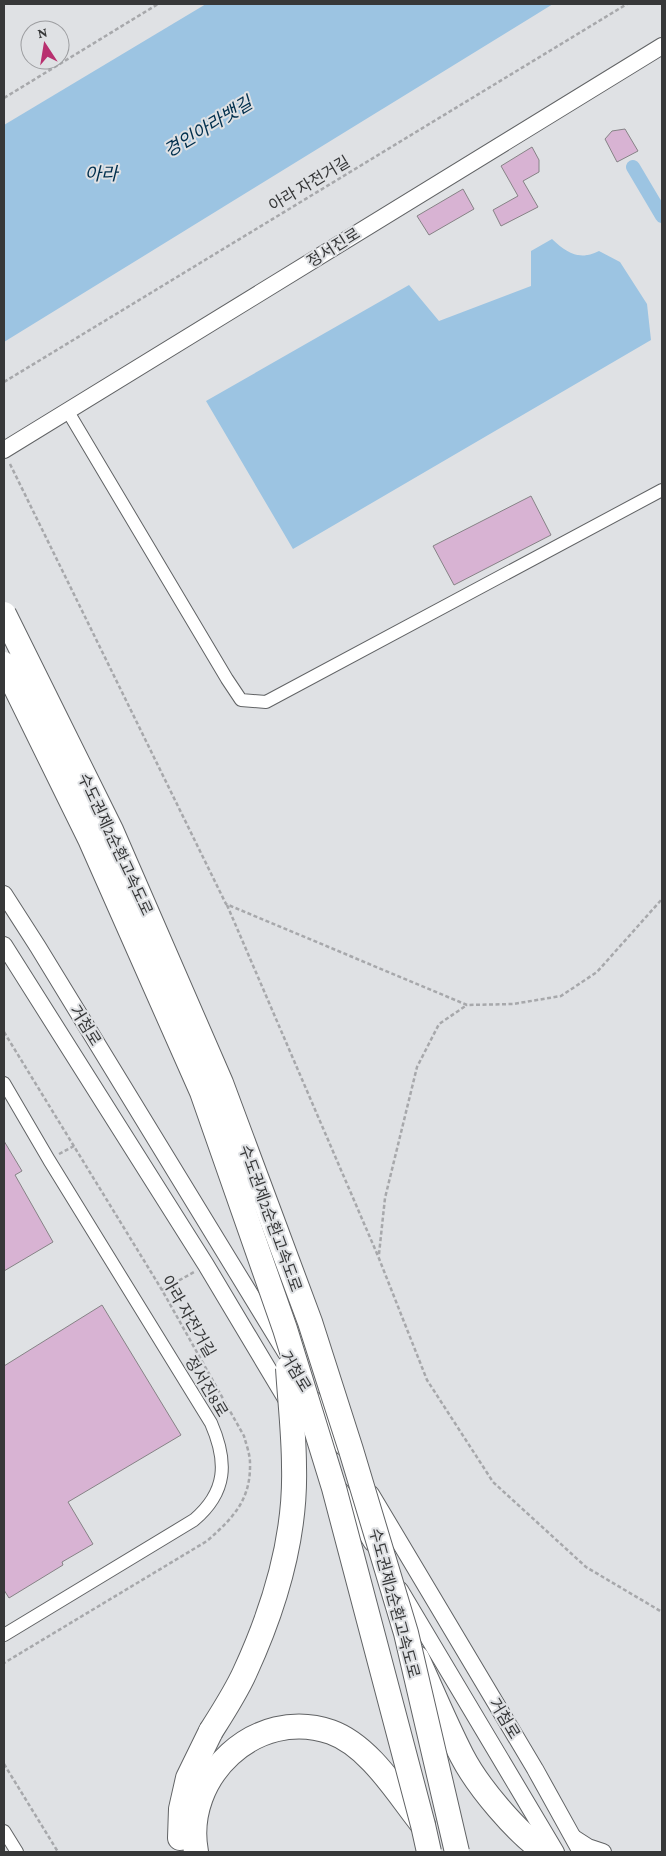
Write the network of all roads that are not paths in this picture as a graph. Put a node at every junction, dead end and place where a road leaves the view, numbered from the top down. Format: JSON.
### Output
{"nodes":[{"id":1,"x":662,"y":46,"type":"edge"},
{"id":2,"x":67,"y":410,"type":"junction"},
{"id":3,"x":6,"y":455,"type":"edge"},
{"id":4,"x":662,"y":490,"type":"edge"},
{"id":5,"x":4,"y":614,"type":"edge"},
{"id":6,"x":4,"y":664,"type":"edge"},
{"id":7,"x":4,"y":895,"type":"edge"},
{"id":8,"x":4,"y":945,"type":"edge"},
{"id":9,"x":4,"y":1083,"type":"edge"},
{"id":10,"x":285,"y":1329,"type":"junction"},
{"id":11,"x":406,"y":1633,"type":"junction"},
{"id":12,"x":4,"y":1635,"type":"edge"},
{"id":13,"x":423,"y":1825,"type":"junction"},
{"id":14,"x":4,"y":1831,"type":"edge"},
{"id":15,"x":572,"y":1837,"type":"junction"},
{"id":16,"x":17,"y":1852,"type":"edge"},
{"id":17,"x":181,"y":1852,"type":"edge"},
{"id":18,"x":196,"y":1852,"type":"edge"},
{"id":19,"x":429,"y":1852,"type":"edge"},
{"id":20,"x":457,"y":1852,"type":"edge"},
{"id":21,"x":545,"y":1852,"type":"edge"},
{"id":22,"x":556,"y":1852,"type":"edge"},
{"id":23,"x":581,"y":1852,"type":"edge"},
{"id":24,"x":603,"y":1852,"type":"edge"}],
"edges":[{"from":1,"to":2,"type":"street","name":"정서진로"},
{"from":2,"to":3,"type":"street","name":"정서진로"},
{"from":2,"to":4,"type":"street"},
{"from":5,"to":11,"type":"highway","name":"수도권제2순환고속도로","bridge":true},
{"from":6,"to":10,"type":"highway","name":"수도권제2순환고속도로","bridge":true},
{"from":7,"to":15,"type":"street","name":"거첨로"},
{"from":8,"to":22,"type":"street","name":"거첨로"},
{"from":9,"to":12,"type":"street","name":"정서진8로"},
{"from":10,"to":13,"type":"highway","name":"수도권제2순환고속도로","bridge":true},
{"from":10,"to":17,"type":"highway","bridge":true},
{"from":11,"to":20,"type":"highway","name":"수도권제2순환고속도로","bridge":true},
{"from":11,"to":21,"type":"highway","bridge":true},
{"from":13,"to":18,"type":"highway"},
{"from":13,"to":19,"type":"highway","name":"수도권제2순환고속도로","bridge":true},
{"from":14,"to":16,"type":"street"},
{"from":15,"to":23,"type":"street","name":"거첨로"},
{"from":15,"to":24,"type":"street"}]}
